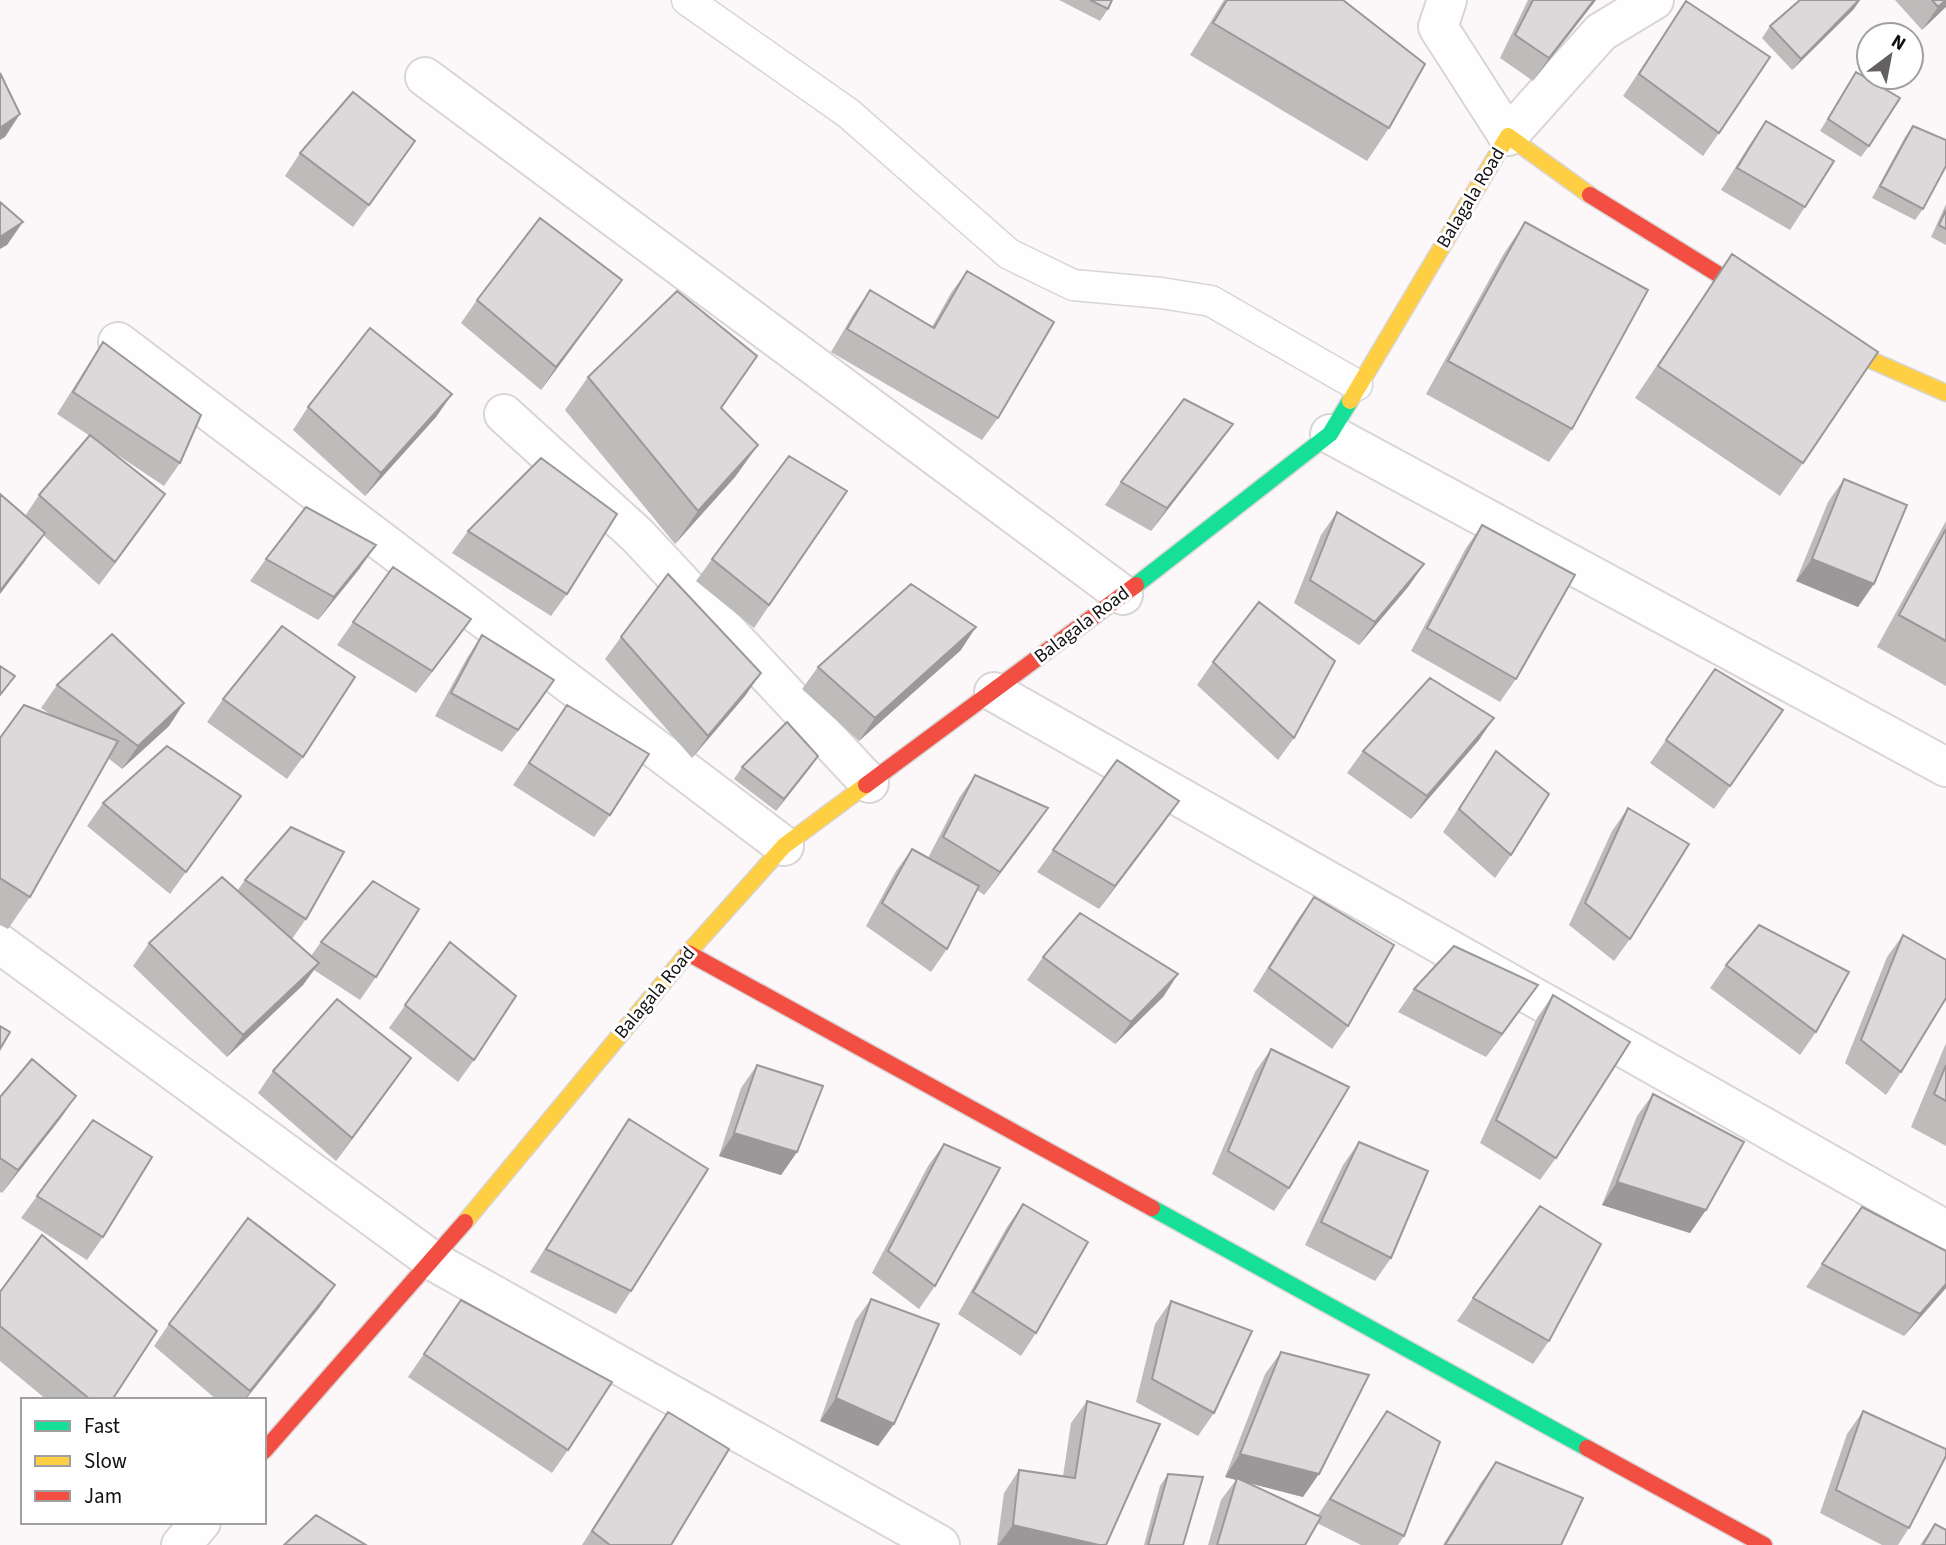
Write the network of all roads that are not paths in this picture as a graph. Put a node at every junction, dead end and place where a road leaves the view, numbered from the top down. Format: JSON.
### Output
{"nodes":[{"id":1,"x":687,"y":0,"type":"edge"},
{"id":2,"x":1447,"y":0,"type":"edge"},
{"id":3,"x":1654,"y":0,"type":"edge"},
{"id":4,"x":425,"y":77,"type":"dead end"},
{"id":5,"x":1508,"y":136,"type":"junction"},
{"id":6,"x":1775,"y":310,"type":"edge"},
{"id":7,"x":1810,"y":331,"type":"edge"},
{"id":8,"x":118,"y":342,"type":"dead end"},
{"id":9,"x":1357,"y":385,"type":"junction"},
{"id":10,"x":1946,"y":393,"type":"edge"},
{"id":11,"x":504,"y":414,"type":"dead end"},
{"id":12,"x":1330,"y":434,"type":"junction"},
{"id":13,"x":1123,"y":595,"type":"junction"},
{"id":14,"x":994,"y":692,"type":"junction"},
{"id":15,"x":1946,"y":767,"type":"edge"},
{"id":16,"x":869,"y":783,"type":"junction"},
{"id":17,"x":784,"y":846,"type":"junction"},
{"id":18,"x":0,"y":944,"type":"edge"},
{"id":19,"x":688,"y":953,"type":"junction"},
{"id":20,"x":1946,"y":1230,"type":"edge"},
{"id":21,"x":433,"y":1261,"type":"junction"},
{"id":22,"x":266,"y":1449,"type":"edge"},
{"id":23,"x":199,"y":1524,"type":"edge"},
{"id":24,"x":181,"y":1545,"type":"edge"},
{"id":25,"x":940,"y":1545,"type":"edge"},
{"id":26,"x":1763,"y":1545,"type":"edge"}],
"edges":[{"from":1,"to":9,"type":"lane"},
{"from":2,"to":5,"type":"street"},
{"from":3,"to":5,"type":"street"},
{"from":4,"to":13,"type":"street"},
{"from":5,"to":6,"type":"street","name":"Balagala Road"},
{"from":5,"to":9,"type":"street","name":"Balagala Road"},
{"from":7,"to":10,"type":"street"},
{"from":8,"to":17,"type":"street"},
{"from":9,"to":12,"type":"street","name":"Balagala Road"},
{"from":11,"to":16,"type":"street"},
{"from":12,"to":13,"type":"street","name":"Balagala Road"},
{"from":12,"to":15,"type":"street"},
{"from":13,"to":14,"type":"street","name":"Balagala Road"},
{"from":14,"to":16,"type":"street","name":"Balagala Road"},
{"from":14,"to":20,"type":"street"},
{"from":16,"to":17,"type":"street","name":"Balagala Road"},
{"from":17,"to":19,"type":"street","name":"Balagala Road"},
{"from":18,"to":21,"type":"street"},
{"from":19,"to":21,"type":"street","name":"Balagala Road"},
{"from":19,"to":26,"type":"street"},
{"from":21,"to":22,"type":"street","name":"Balagala Road"},
{"from":21,"to":25,"type":"street"},
{"from":23,"to":24,"type":"street"}]}
